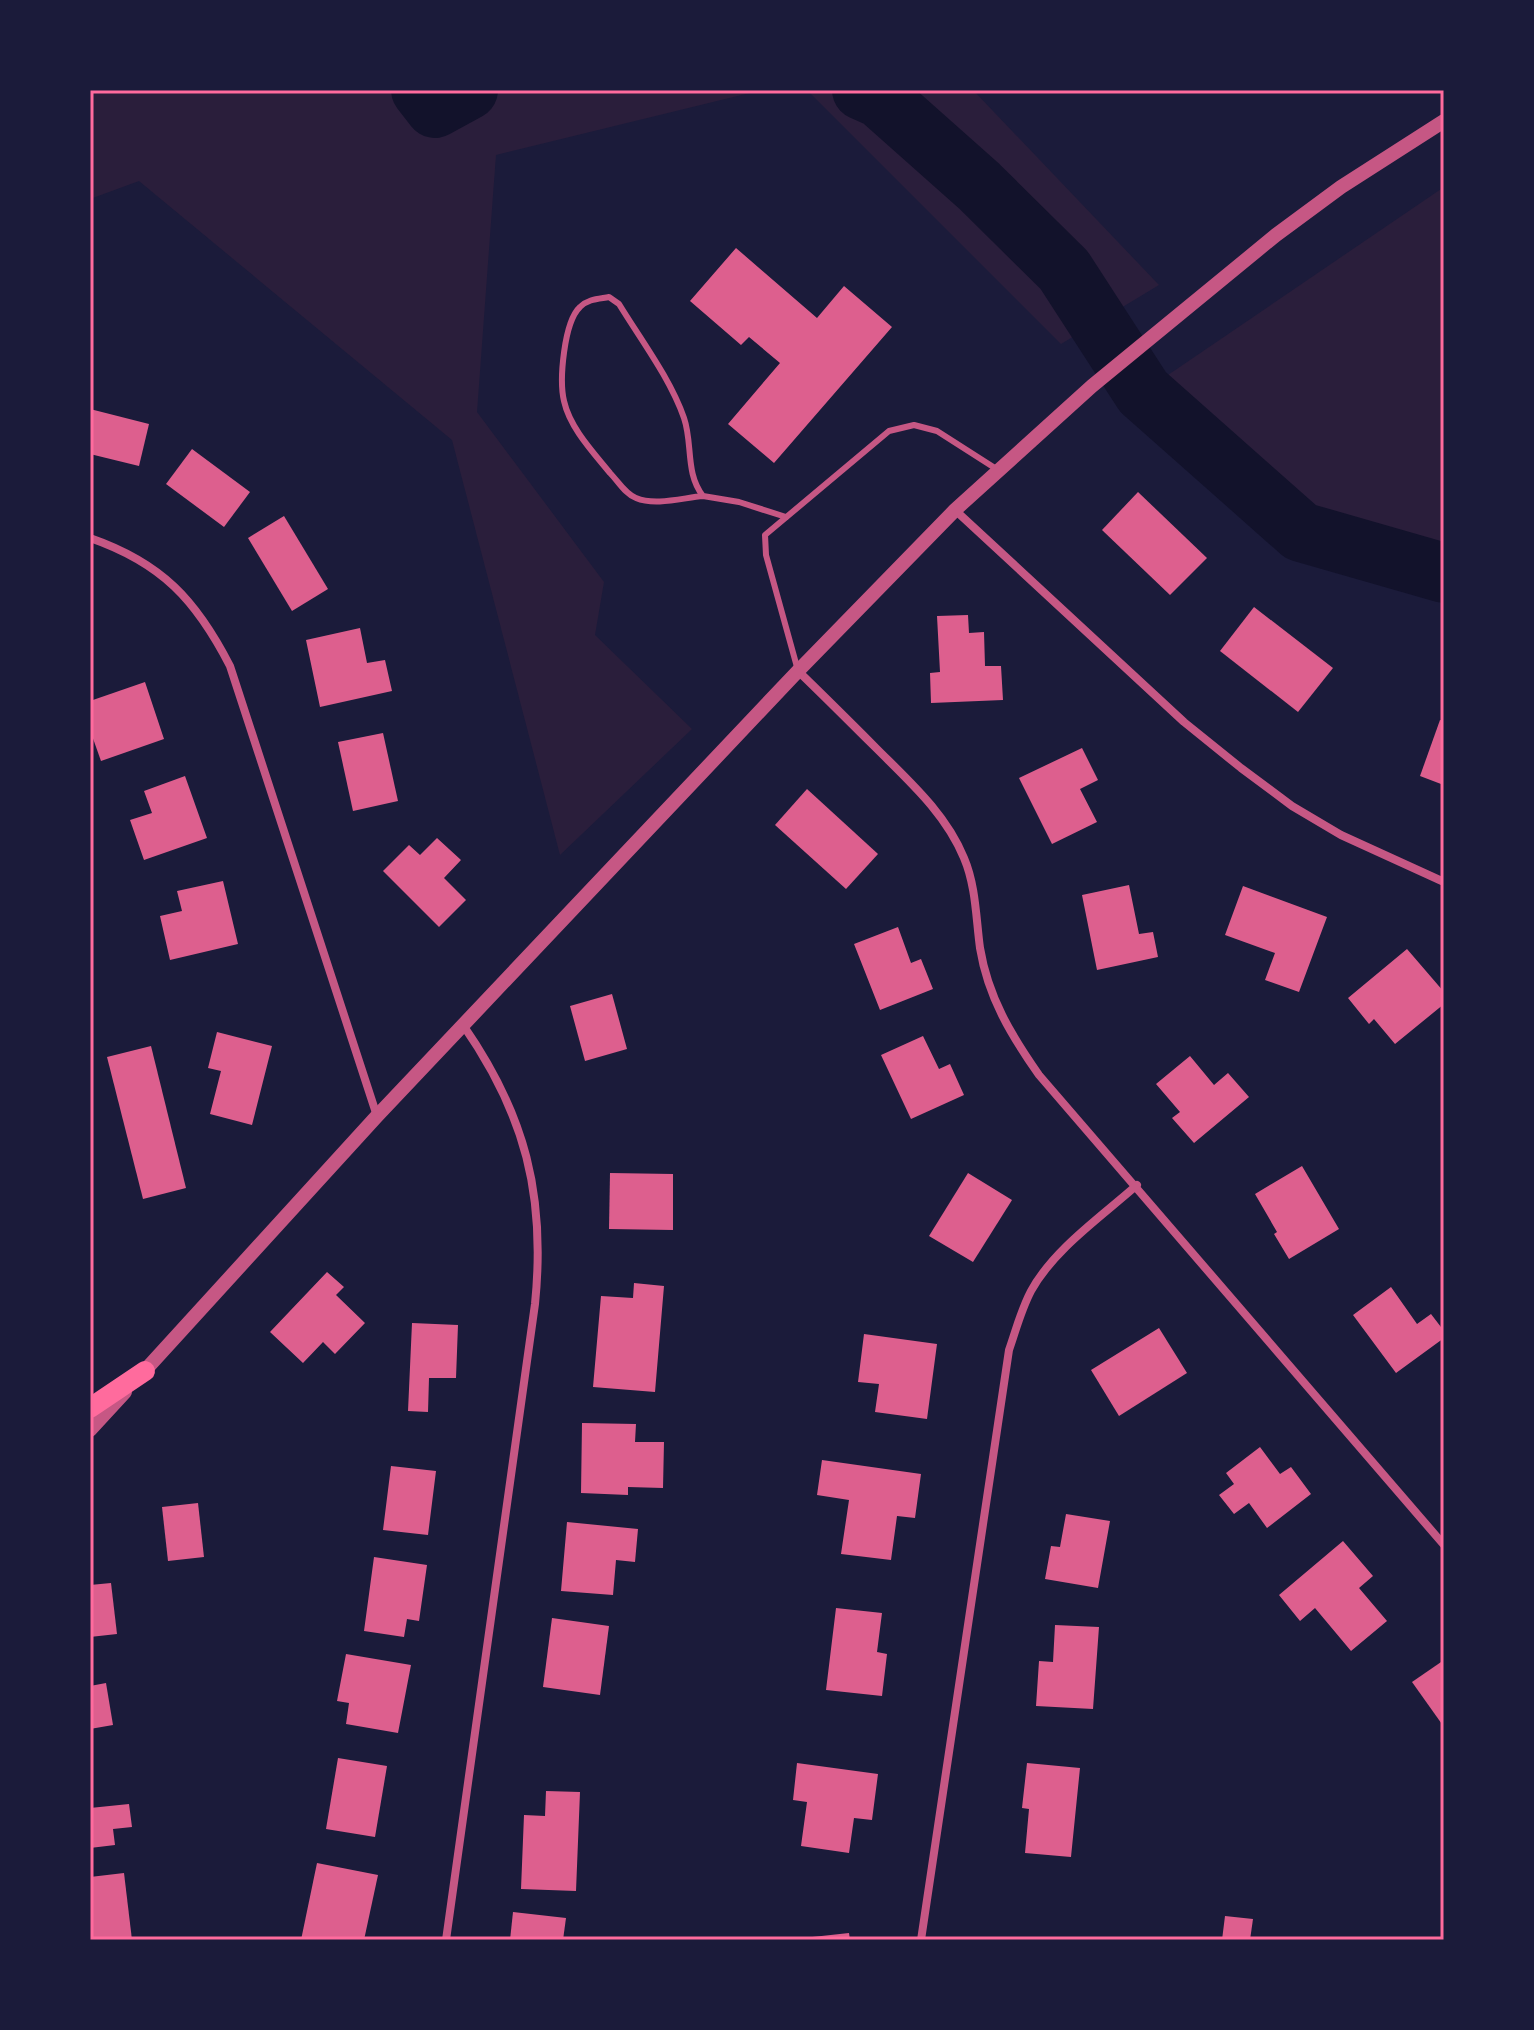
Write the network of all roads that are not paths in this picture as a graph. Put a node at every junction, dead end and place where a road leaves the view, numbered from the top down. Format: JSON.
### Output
{"nodes":[{"id":1,"x":1444,"y":121,"type":"edge"},
{"id":2,"x":998,"y":470,"type":"junction"},
{"id":3,"x":703,"y":496,"type":"junction"},
{"id":4,"x":955,"y":510,"type":"junction"},
{"id":5,"x":786,"y":517,"type":"junction"},
{"id":6,"x":90,"y":538,"type":"edge"},
{"id":7,"x":798,"y":671,"type":"junction"},
{"id":8,"x":1444,"y":882,"type":"edge"},
{"id":9,"x":463,"y":1025,"type":"junction"},
{"id":10,"x":377,"y":1116,"type":"junction"},
{"id":11,"x":1137,"y":1185,"type":"junction"},
{"id":12,"x":145,"y":1371,"type":"junction"},
{"id":13,"x":90,"y":1408,"type":"edge"},
{"id":14,"x":90,"y":1430,"type":"edge"},
{"id":15,"x":1444,"y":1545,"type":"edge"},
{"id":16,"x":446,"y":1940,"type":"edge"},
{"id":17,"x":921,"y":1940,"type":"edge"}],
"edges":[{"from":1,"to":2,"type":"street"},
{"from":2,"to":4,"type":"street"},
{"from":2,"to":5,"type":"lane"},
{"from":3,"to":3,"type":"lane"},
{"from":3,"to":5,"type":"lane"},
{"from":4,"to":7,"type":"street"},
{"from":4,"to":8,"type":"street"},
{"from":5,"to":7,"type":"lane"},
{"from":6,"to":10,"type":"street"},
{"from":7,"to":9,"type":"street"},
{"from":7,"to":11,"type":"street"},
{"from":9,"to":10,"type":"street"},
{"from":9,"to":16,"type":"street"},
{"from":10,"to":12,"type":"street"},
{"from":11,"to":15,"type":"street"},
{"from":11,"to":17,"type":"street"},
{"from":12,"to":13,"type":"main road"},
{"from":12,"to":14,"type":"street"}]}
